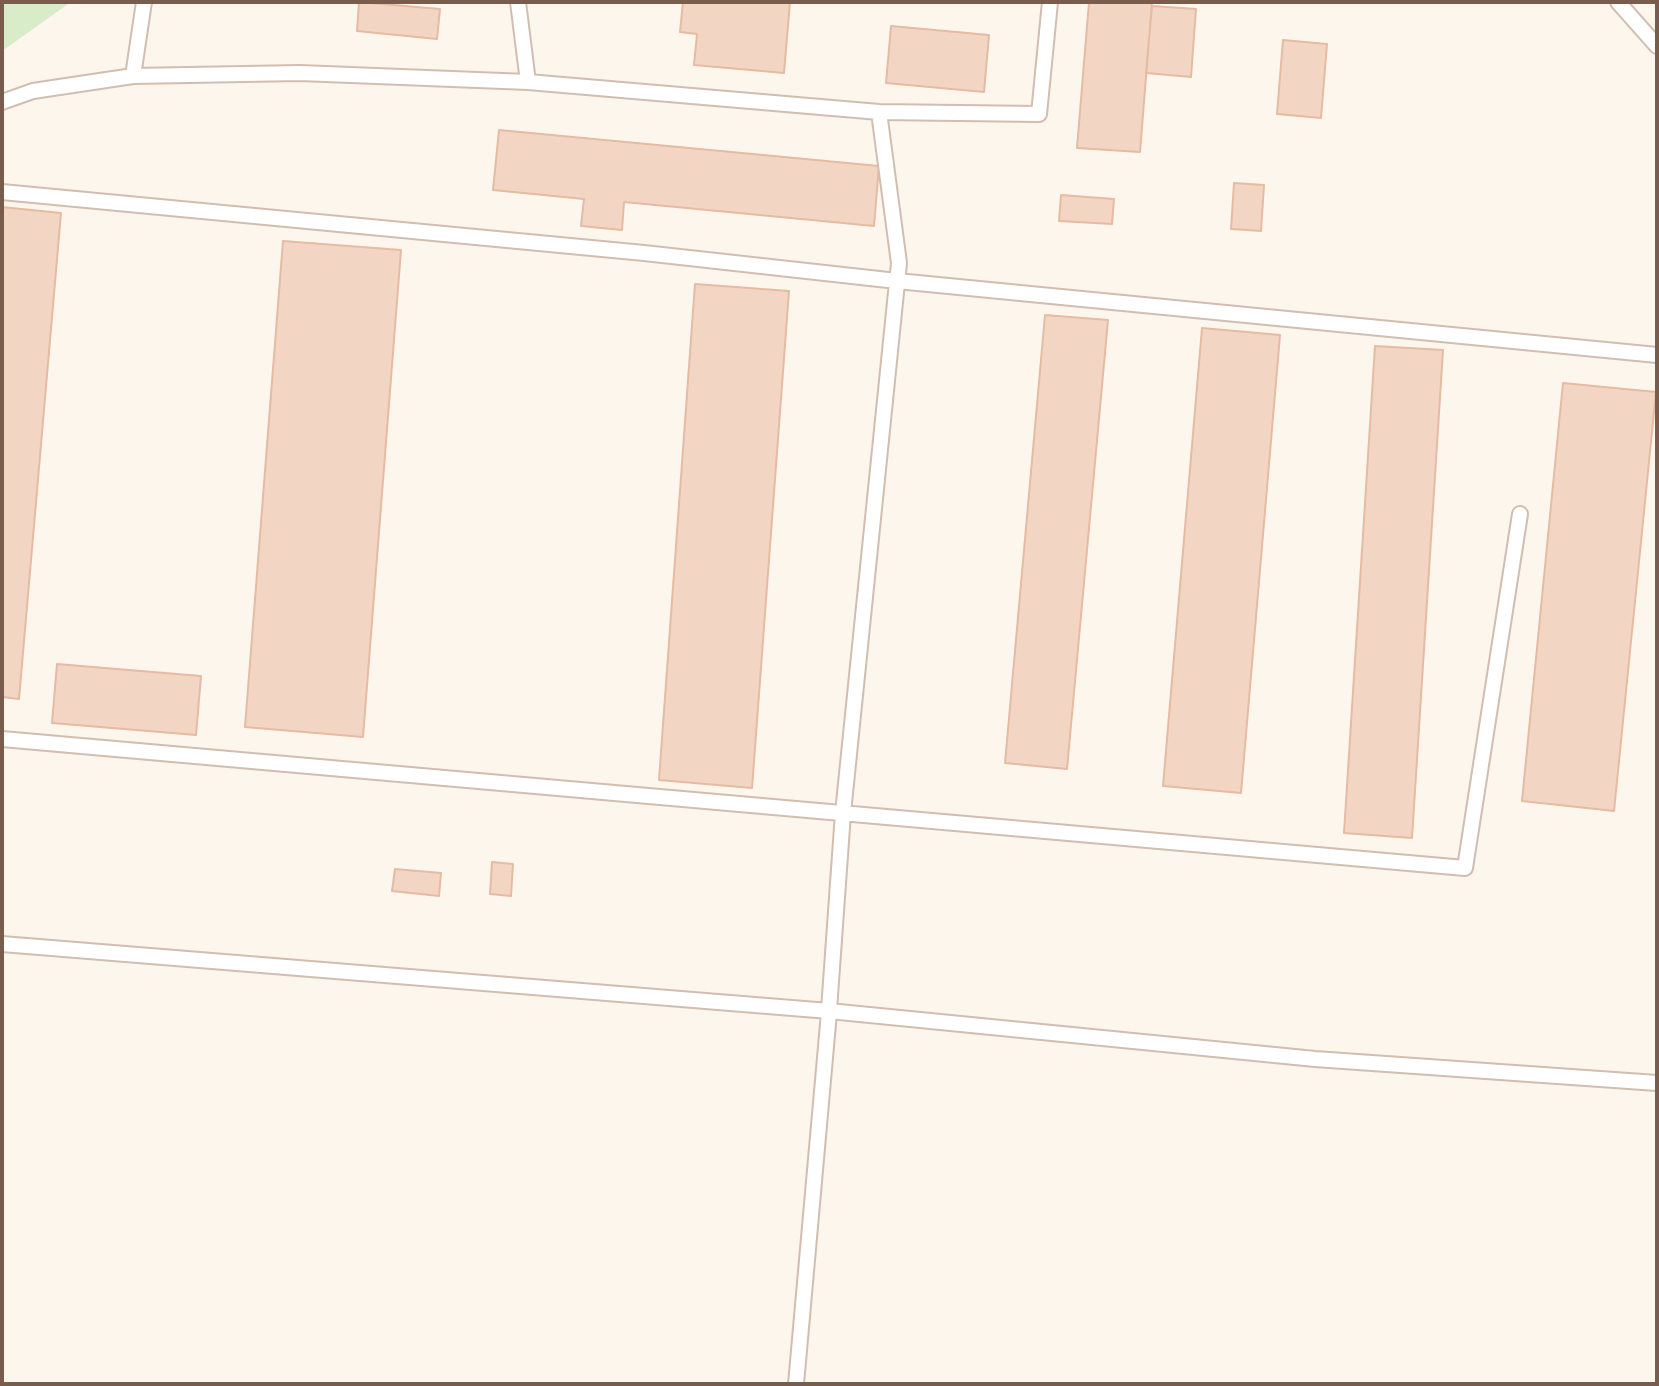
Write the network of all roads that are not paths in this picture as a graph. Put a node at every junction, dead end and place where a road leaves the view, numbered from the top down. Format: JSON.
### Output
{"nodes":[{"id":1,"x":144,"y":2,"type":"edge"},
{"id":2,"x":518,"y":2,"type":"edge"},
{"id":3,"x":1050,"y":2,"type":"edge"},
{"id":4,"x":1618,"y":2,"type":"edge"},
{"id":5,"x":1657,"y":46,"type":"edge"},
{"id":6,"x":133,"y":76,"type":"junction"},
{"id":7,"x":528,"y":82,"type":"junction"},
{"id":8,"x":2,"y":102,"type":"edge"},
{"id":9,"x":879,"y":112,"type":"junction"},
{"id":10,"x":2,"y":192,"type":"edge"},
{"id":11,"x":897,"y":281,"type":"junction"},
{"id":12,"x":1657,"y":355,"type":"edge"},
{"id":13,"x":1520,"y":514,"type":"dead end"},
{"id":14,"x":2,"y":740,"type":"edge"},
{"id":15,"x":843,"y":813,"type":"junction"},
{"id":16,"x":2,"y":944,"type":"edge"},
{"id":17,"x":829,"y":1011,"type":"junction"},
{"id":18,"x":1657,"y":1083,"type":"edge"},
{"id":19,"x":796,"y":1384,"type":"edge"}],
"edges":[{"from":1,"to":6,"type":"lane"},
{"from":2,"to":7,"type":"lane"},
{"from":3,"to":9,"type":"lane"},
{"from":4,"to":5,"type":"lane"},
{"from":6,"to":7,"type":"lane"},
{"from":6,"to":8,"type":"lane"},
{"from":7,"to":9,"type":"lane"},
{"from":9,"to":11,"type":"lane"},
{"from":10,"to":11,"type":"lane"},
{"from":11,"to":12,"type":"lane"},
{"from":11,"to":15,"type":"lane"},
{"from":13,"to":15,"type":"lane"},
{"from":14,"to":15,"type":"lane"},
{"from":15,"to":17,"type":"lane"},
{"from":16,"to":17,"type":"lane"},
{"from":17,"to":18,"type":"lane"},
{"from":17,"to":19,"type":"lane"}]}
